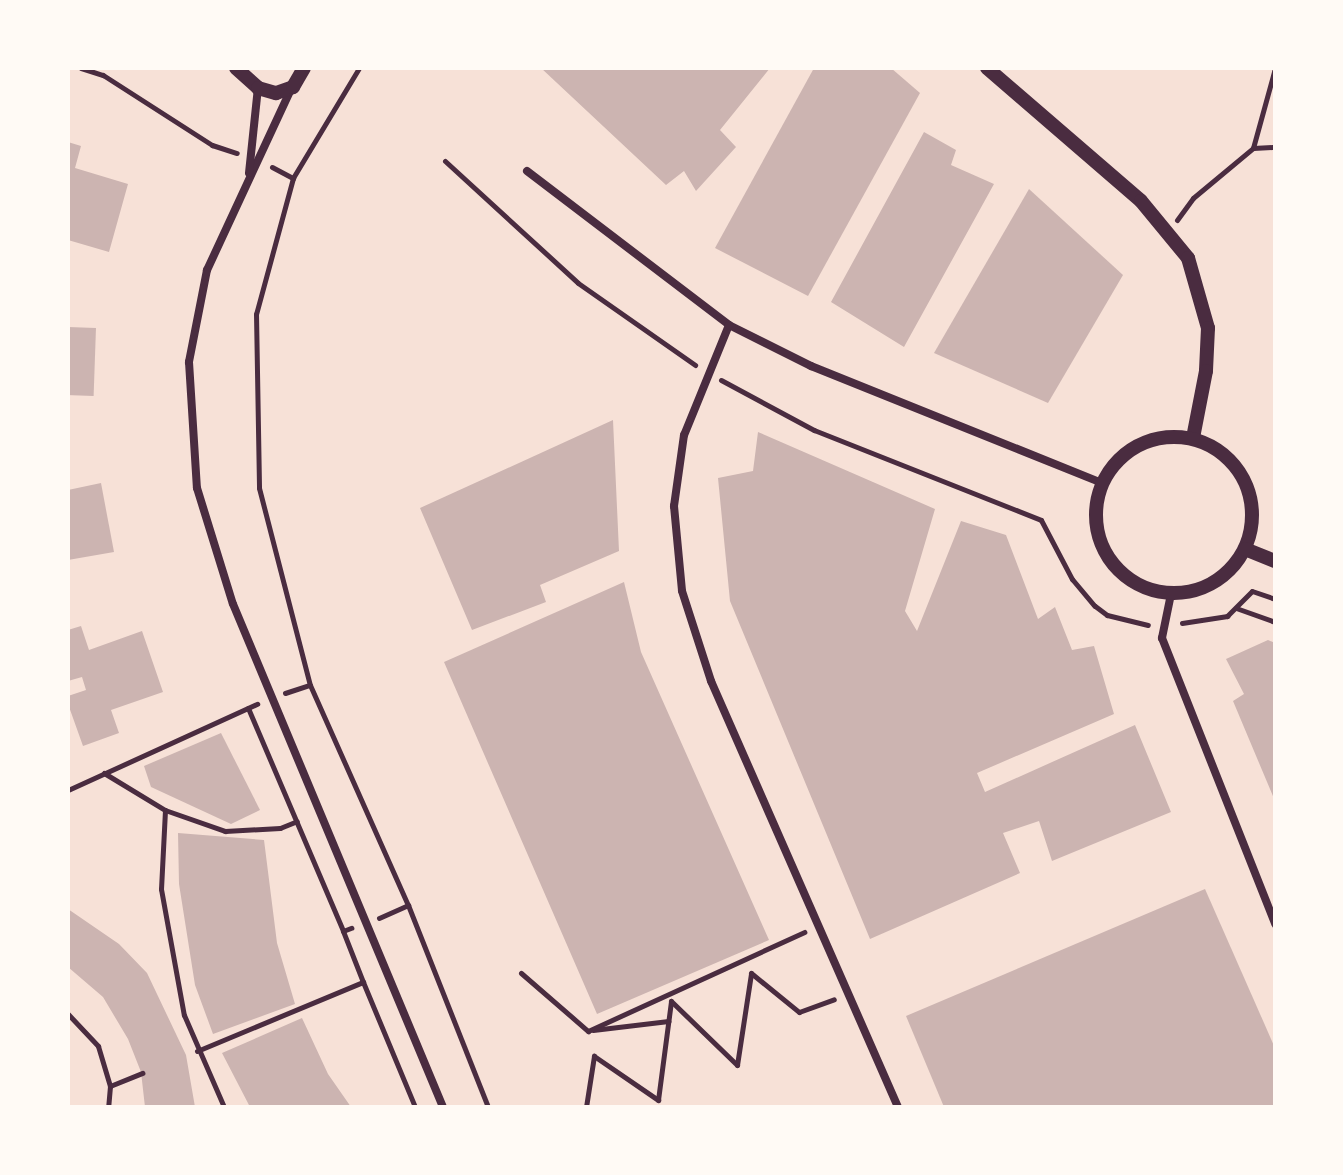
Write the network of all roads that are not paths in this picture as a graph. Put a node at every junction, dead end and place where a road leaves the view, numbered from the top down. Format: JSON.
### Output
{"nodes":[{"id":1,"x":236,"y":68,"type":"edge"},
{"id":2,"x":987,"y":68,"type":"edge"},
{"id":3,"x":301,"y":76,"type":"edge"},
{"id":4,"x":252,"y":79,"type":"edge"},
{"id":5,"x":253,"y":157,"type":"junction"},
{"id":6,"x":527,"y":171,"type":"dead end"},
{"id":7,"x":729,"y":325,"type":"junction"},
{"id":8,"x":1193,"y":438,"type":"junction"},
{"id":9,"x":1102,"y":483,"type":"junction"},
{"id":10,"x":1245,"y":549,"type":"junction"},
{"id":11,"x":1275,"y":561,"type":"edge"},
{"id":12,"x":1171,"y":594,"type":"junction"},
{"id":13,"x":1275,"y":924,"type":"edge"},
{"id":14,"x":443,"y":1107,"type":"edge"},
{"id":15,"x":898,"y":1107,"type":"edge"}],
"edges":[{"from":1,"to":4,"type":"street"},
{"from":2,"to":8,"type":"street"},
{"from":3,"to":4,"type":"street"},
{"from":3,"to":5,"type":"street"},
{"from":4,"to":5,"type":"street"},
{"from":5,"to":14,"type":"street"},
{"from":6,"to":7,"type":"street"},
{"from":7,"to":9,"type":"street"},
{"from":7,"to":15,"type":"street"},
{"from":8,"to":9,"type":"street"},
{"from":8,"to":10,"type":"street"},
{"from":9,"to":12,"type":"street"},
{"from":10,"to":11,"type":"street"},
{"from":10,"to":12,"type":"street"},
{"from":12,"to":13,"type":"street"}]}
